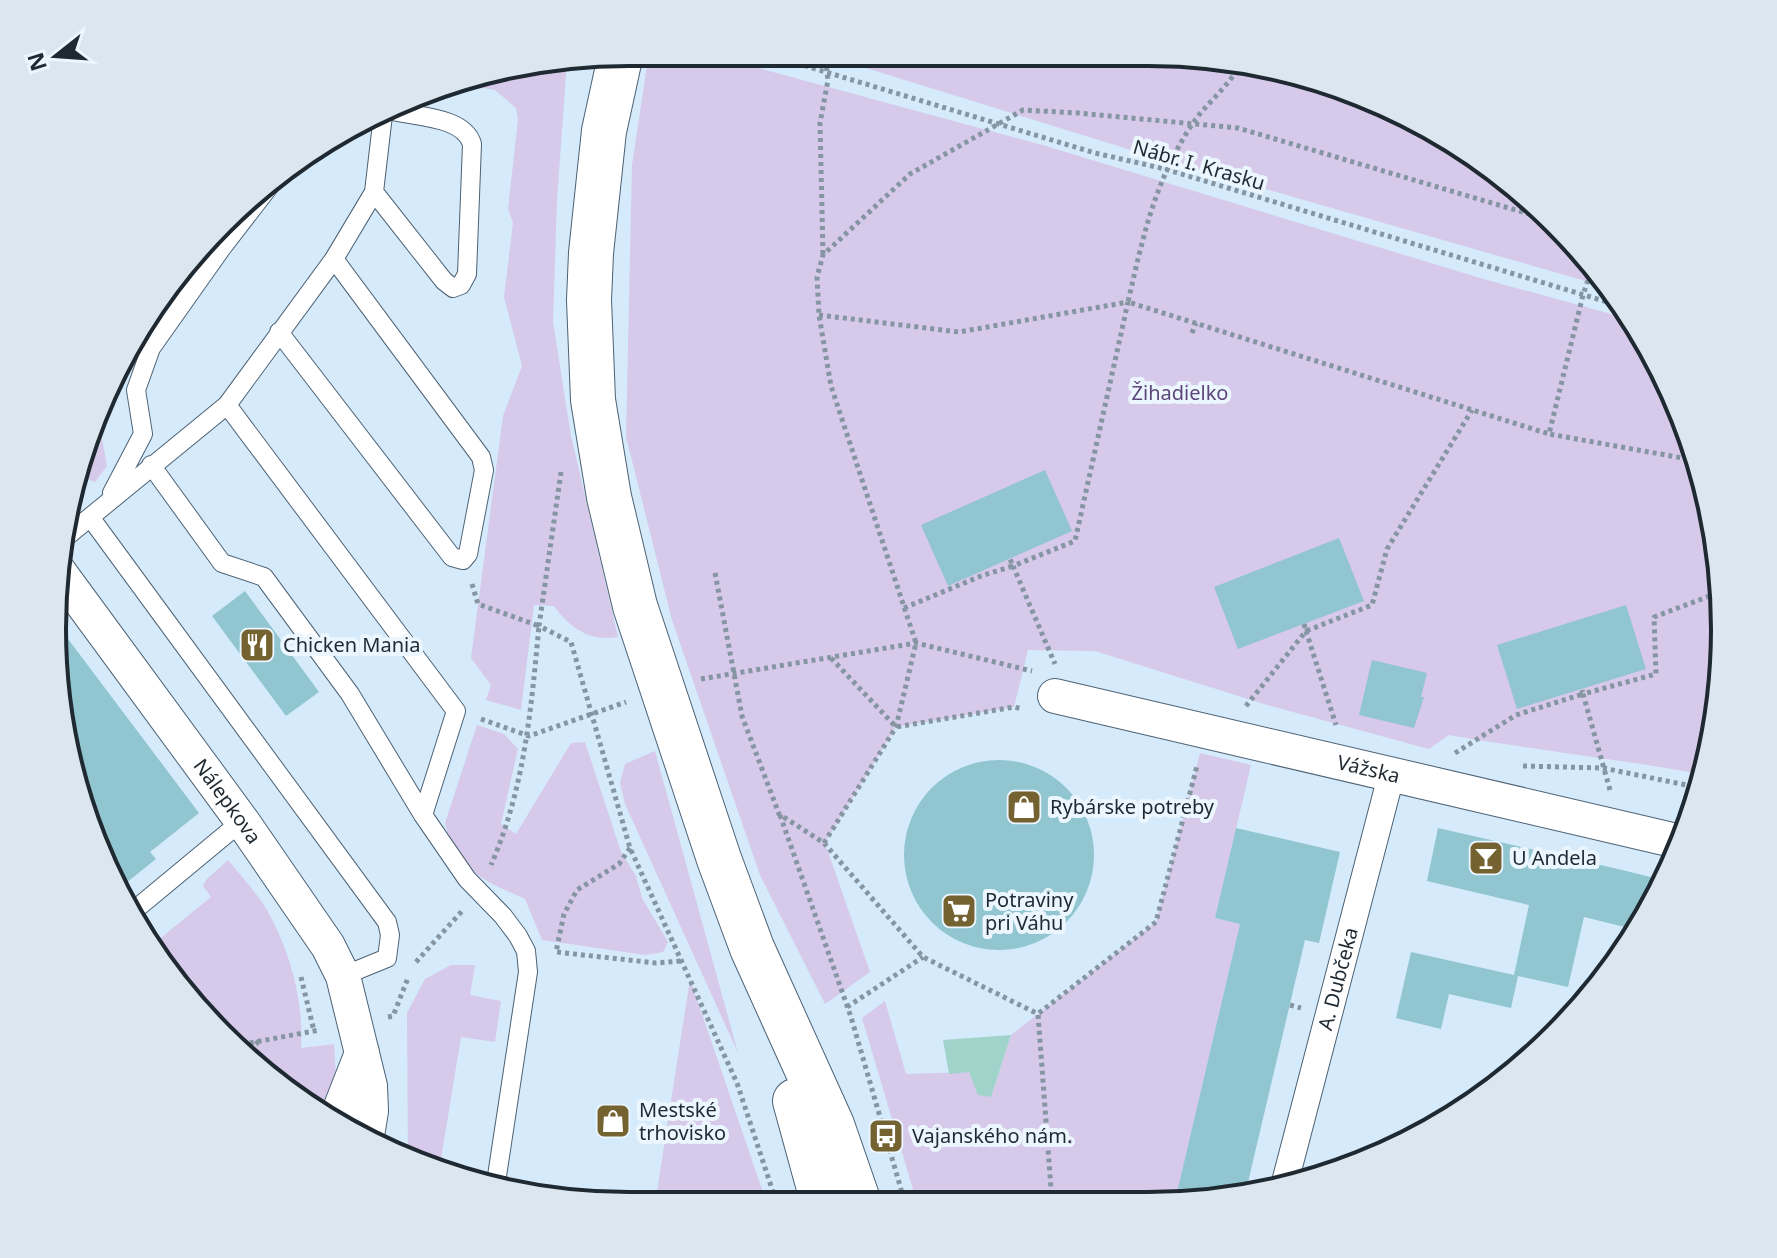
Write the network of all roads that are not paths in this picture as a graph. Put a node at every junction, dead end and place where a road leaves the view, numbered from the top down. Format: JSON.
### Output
{"nodes":[{"id":1,"x":627,"y":66,"type":"edge"},
{"id":2,"x":404,"y":113,"type":"edge"},
{"id":3,"x":382,"y":123,"type":"edge"},
{"id":4,"x":374,"y":192,"type":"junction"},
{"id":5,"x":245,"y":218,"type":"edge"},
{"id":6,"x":334,"y":259,"type":"junction"},
{"id":7,"x":279,"y":332,"type":"junction"},
{"id":8,"x":227,"y":405,"type":"junction"},
{"id":9,"x":151,"y":465,"type":"junction"},
{"id":10,"x":109,"y":501,"type":"junction"},
{"id":11,"x":90,"y":517,"type":"junction"},
{"id":12,"x":75,"y":529,"type":"edge"},
{"id":13,"x":68,"y":584,"type":"edge"},
{"id":14,"x":1058,"y":687,"type":"road end"},
{"id":15,"x":1391,"y":776,"type":"junction"},
{"id":16,"x":423,"y":815,"type":"junction"},
{"id":17,"x":242,"y":821,"type":"junction"},
{"id":18,"x":1670,"y":839,"type":"edge"},
{"id":19,"x":139,"y":906,"type":"edge"},
{"id":20,"x":752,"y":948,"type":"junction"},
{"id":21,"x":343,"y":976,"type":"junction"},
{"id":22,"x":358,"y":1038,"type":"junction"},
{"id":23,"x":338,"y":1111,"type":"edge"},
{"id":24,"x":368,"y":1128,"type":"edge"},
{"id":25,"x":1287,"y":1175,"type":"edge"},
{"id":26,"x":497,"y":1176,"type":"edge"},
{"id":27,"x":820,"y":1192,"type":"edge"},
{"id":28,"x":855,"y":1192,"type":"edge"}],
"edges":[{"from":1,"to":20,"type":"main road"},
{"from":2,"to":4,"type":"lane"},
{"from":3,"to":4,"type":"lane"},
{"from":4,"to":6,"type":"lane"},
{"from":5,"to":10,"type":"lane"},
{"from":6,"to":7,"type":"lane"},
{"from":6,"to":7,"type":"lane"},
{"from":7,"to":8,"type":"lane"},
{"from":8,"to":9,"type":"lane"},
{"from":8,"to":16,"type":"lane"},
{"from":9,"to":10,"type":"lane"},
{"from":9,"to":16,"type":"lane"},
{"from":10,"to":11,"type":"lane"},
{"from":11,"to":12,"type":"lane"},
{"from":11,"to":21,"type":"lane"},
{"from":13,"to":17,"type":"street","name":"Nálepkova"},
{"from":14,"to":15,"type":"street","name":"Vážska"},
{"from":15,"to":18,"type":"street","name":"Vážska"},
{"from":15,"to":25,"type":"street","name":"A. Dubčeka"},
{"from":16,"to":26,"type":"lane"},
{"from":17,"to":19,"type":"lane"},
{"from":17,"to":21,"type":"street","name":"Nálepkova"},
{"from":20,"to":27,"type":"main road"},
{"from":20,"to":28,"type":"main road"},
{"from":21,"to":22,"type":"street","name":"Nálepkova"},
{"from":22,"to":23,"type":"street"},
{"from":22,"to":24,"type":"street","name":"Nálepkova"}]}
